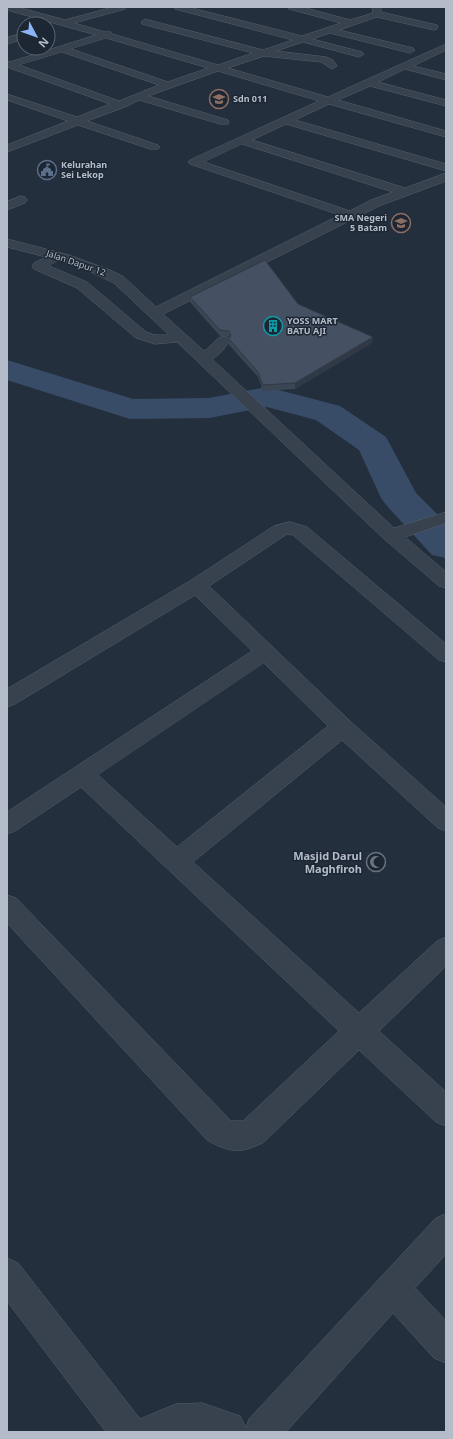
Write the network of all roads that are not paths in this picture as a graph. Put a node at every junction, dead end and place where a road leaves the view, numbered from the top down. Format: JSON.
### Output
{"nodes":[{"id":1,"x":7,"y":7,"type":"edge"},
{"id":2,"x":44,"y":7,"type":"edge"},
{"id":3,"x":122,"y":7,"type":"edge"},
{"id":4,"x":297,"y":8,"type":"edge"},
{"id":5,"x":335,"y":8,"type":"dead end"},
{"id":6,"x":392,"y":8,"type":"edge"},
{"id":7,"x":376,"y":10,"type":"edge"},
{"id":8,"x":26,"y":12,"type":"junction"},
{"id":9,"x":173,"y":12,"type":"edge"},
{"id":10,"x":7,"y":17,"type":"edge"},
{"id":11,"x":65,"y":23,"type":"junction"},
{"id":12,"x":350,"y":23,"type":"junction"},
{"id":13,"x":56,"y":26,"type":"edge"},
{"id":14,"x":314,"y":26,"type":"dead end"},
{"id":15,"x":366,"y":27,"type":"dead end"},
{"id":16,"x":434,"y":27,"type":"dead end"},
{"id":17,"x":328,"y":30,"type":"junction"},
{"id":18,"x":120,"y":31,"type":"dead end"},
{"id":19,"x":107,"y":35,"type":"junction"},
{"id":20,"x":304,"y":40,"type":"junction"},
{"id":21,"x":446,"y":46,"type":"edge"},
{"id":22,"x":63,"y":49,"type":"junction"},
{"id":23,"x":410,"y":50,"type":"dead end"},
{"id":24,"x":265,"y":53,"type":"junction"},
{"id":25,"x":359,"y":54,"type":"dead end"},
{"id":26,"x":428,"y":55,"type":"junction"},
{"id":27,"x":446,"y":60,"type":"edge"},
{"id":28,"x":9,"y":64,"type":"edge"},
{"id":29,"x":332,"y":66,"type":"dead end"},
{"id":30,"x":403,"y":66,"type":"junction"},
{"id":31,"x":219,"y":68,"type":"junction"},
{"id":32,"x":446,"y":77,"type":"edge"},
{"id":33,"x":368,"y":82,"type":"junction"},
{"id":34,"x":168,"y":85,"type":"junction"},
{"id":35,"x":139,"y":97,"type":"junction"},
{"id":36,"x":7,"y":98,"type":"edge"},
{"id":37,"x":327,"y":101,"type":"junction"},
{"id":38,"x":446,"y":103,"type":"edge"},
{"id":39,"x":121,"y":105,"type":"junction"},
{"id":40,"x":284,"y":120,"type":"junction"},
{"id":41,"x":76,"y":122,"type":"junction"},
{"id":42,"x":224,"y":122,"type":"dead end"},
{"id":43,"x":446,"y":134,"type":"edge"},
{"id":44,"x":7,"y":137,"type":"edge"},
{"id":45,"x":241,"y":140,"type":"junction"},
{"id":46,"x":23,"y":143,"type":"junction"},
{"id":47,"x":154,"y":148,"type":"dead end"},
{"id":48,"x":7,"y":149,"type":"edge"},
{"id":49,"x":446,"y":168,"type":"edge"},
{"id":50,"x":446,"y":177,"type":"edge"},
{"id":51,"x":405,"y":192,"type":"junction"},
{"id":52,"x":21,"y":200,"type":"dead end"},
{"id":53,"x":7,"y":206,"type":"edge"},
{"id":54,"x":351,"y":215,"type":"junction"},
{"id":55,"x":12,"y":245,"type":"edge"},
{"id":56,"x":57,"y":256,"type":"junction"},
{"id":57,"x":154,"y":313,"type":"junction"},
{"id":58,"x":180,"y":337,"type":"junction"},
{"id":59,"x":223,"y":340,"type":"dead end"},
{"id":60,"x":202,"y":359,"type":"junction"},
{"id":61,"x":446,"y":517,"type":"edge"},
{"id":62,"x":398,"y":532,"type":"junction"},
{"id":63,"x":446,"y":582,"type":"edge"},
{"id":64,"x":197,"y":585,"type":"junction"},
{"id":65,"x":266,"y":652,"type":"junction"},
{"id":66,"x":446,"y":655,"type":"edge"},
{"id":67,"x":7,"y":699,"type":"edge"},
{"id":68,"x":342,"y":727,"type":"junction"},
{"id":69,"x":82,"y":774,"type":"junction"},
{"id":70,"x":446,"y":821,"type":"edge"},
{"id":71,"x":7,"y":824,"type":"edge"},
{"id":72,"x":177,"y":861,"type":"junction"},
{"id":73,"x":7,"y":906,"type":"edge"},
{"id":74,"x":446,"y":949,"type":"edge"},
{"id":75,"x":360,"y":1031,"type":"junction"},
{"id":76,"x":446,"y":1112,"type":"edge"},
{"id":77,"x":446,"y":1230,"type":"edge"},
{"id":78,"x":7,"y":1274,"type":"edge"},
{"id":79,"x":393,"y":1288,"type":"junction"},
{"id":80,"x":446,"y":1346,"type":"edge"},
{"id":81,"x":128,"y":1432,"type":"edge"},
{"id":82,"x":152,"y":1432,"type":"edge"},
{"id":83,"x":230,"y":1432,"type":"edge"},
{"id":84,"x":262,"y":1432,"type":"edge"}],
"edges":[{"from":1,"to":8,"type":"street"},
{"from":2,"to":8,"type":"street"},
{"from":3,"to":11,"type":"street"},
{"from":4,"to":5,"type":"street"},
{"from":4,"to":12,"type":"street"},
{"from":6,"to":7,"type":"street"},
{"from":7,"to":12,"type":"street"},
{"from":7,"to":16,"type":"street"},
{"from":8,"to":10,"type":"street"},
{"from":8,"to":11,"type":"street"},
{"from":9,"to":20,"type":"street"},
{"from":9,"to":24,"type":"street"},
{"from":11,"to":13,"type":"street"},
{"from":11,"to":19,"type":"street"},
{"from":12,"to":15,"type":"street"},
{"from":12,"to":17,"type":"street"},
{"from":14,"to":17,"type":"street"},
{"from":17,"to":20,"type":"street"},
{"from":17,"to":23,"type":"street"},
{"from":18,"to":19,"type":"street"},
{"from":19,"to":22,"type":"street"},
{"from":19,"to":31,"type":"street"},
{"from":20,"to":24,"type":"street"},
{"from":20,"to":25,"type":"street"},
{"from":21,"to":26,"type":"street"},
{"from":22,"to":28,"type":"street"},
{"from":22,"to":34,"type":"street"},
{"from":24,"to":29,"type":"street"},
{"from":24,"to":31,"type":"street"},
{"from":26,"to":27,"type":"street"},
{"from":26,"to":30,"type":"street"},
{"from":28,"to":39,"type":"street"},
{"from":30,"to":32,"type":"street"},
{"from":30,"to":33,"type":"street"},
{"from":31,"to":34,"type":"street"},
{"from":31,"to":37,"type":"street"},
{"from":33,"to":37,"type":"street"},
{"from":33,"to":38,"type":"street"},
{"from":34,"to":35,"type":"street"},
{"from":35,"to":39,"type":"street"},
{"from":35,"to":42,"type":"street"},
{"from":36,"to":41,"type":"street"},
{"from":37,"to":40,"type":"street"},
{"from":37,"to":43,"type":"street"},
{"from":39,"to":41,"type":"street"},
{"from":40,"to":45,"type":"street"},
{"from":40,"to":49,"type":"street"},
{"from":41,"to":46,"type":"street"},
{"from":41,"to":47,"type":"street"},
{"from":44,"to":46,"type":"street"},
{"from":45,"to":51,"type":"street"},
{"from":45,"to":54,"type":"street"},
{"from":46,"to":48,"type":"street"},
{"from":50,"to":51,"type":"street"},
{"from":51,"to":54,"type":"street"},
{"from":52,"to":53,"type":"street"},
{"from":54,"to":57,"type":"street"},
{"from":55,"to":56,"type":"street","name":"Jalan Dapur 12"},
{"from":56,"to":57,"type":"street","name":"Jalan Dapur 12"},
{"from":56,"to":58,"type":"street"},
{"from":57,"to":58,"type":"street","name":"Jalan Dapur 12"},
{"from":58,"to":60,"type":"street","name":"Jalan Dapur 12"},
{"from":59,"to":60,"type":"street"},
{"from":60,"to":62,"type":"street","name":"Jalan Dapur 12"},
{"from":61,"to":62,"type":"street"},
{"from":62,"to":63,"type":"street","name":"Jalan Dapur 12"},
{"from":64,"to":65,"type":"street"},
{"from":64,"to":66,"type":"street"},
{"from":64,"to":67,"type":"street"},
{"from":65,"to":68,"type":"street"},
{"from":65,"to":69,"type":"street"},
{"from":68,"to":70,"type":"street"},
{"from":68,"to":72,"type":"street"},
{"from":69,"to":71,"type":"street"},
{"from":69,"to":72,"type":"street"},
{"from":72,"to":75,"type":"street"},
{"from":73,"to":75,"type":"street"},
{"from":74,"to":75,"type":"street"},
{"from":75,"to":76,"type":"street"},
{"from":77,"to":79,"type":"street"},
{"from":78,"to":81,"type":"street"},
{"from":79,"to":80,"type":"street"},
{"from":79,"to":84,"type":"street"},
{"from":82,"to":83,"type":"street"}]}
